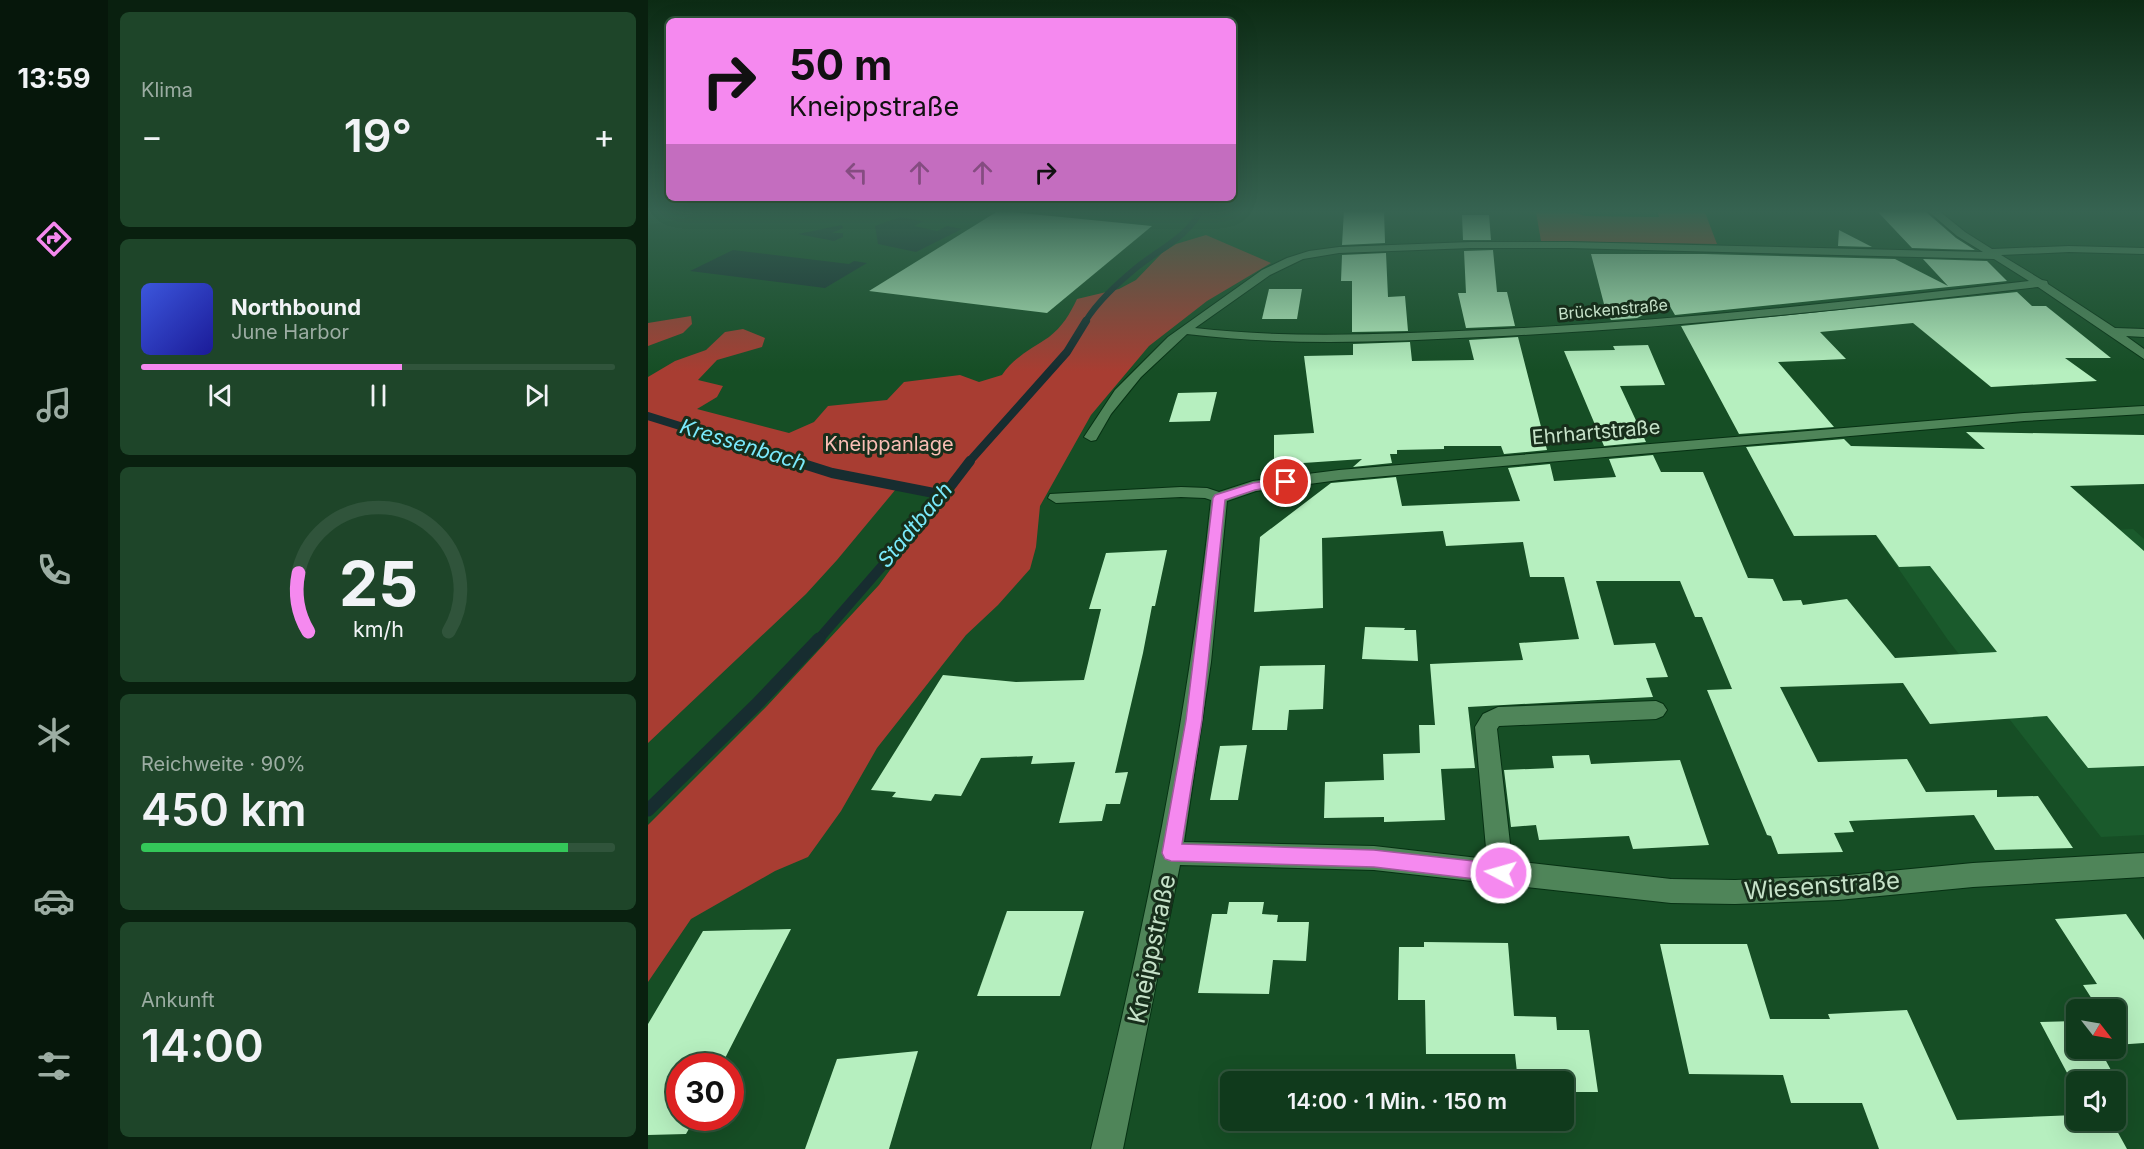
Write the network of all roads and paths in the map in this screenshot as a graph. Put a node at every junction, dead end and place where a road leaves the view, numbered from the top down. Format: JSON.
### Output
{"nodes":[{"id":1,"x":1283,"y":264,"type":"edge"},
{"id":2,"x":2009,"y":264,"type":"edge"},
{"id":3,"x":2043,"y":284,"type":"junction"},
{"id":4,"x":1184,"y":330,"type":"junction"},
{"id":5,"x":2114,"y":332,"type":"junction"},
{"id":6,"x":2144,"y":333,"type":"edge"},
{"id":7,"x":2144,"y":355,"type":"edge"},
{"id":8,"x":2144,"y":410,"type":"edge"},
{"id":9,"x":1091,"y":437,"type":"dead end"},
{"id":10,"x":1056,"y":498,"type":"dead end"},
{"id":11,"x":1219,"y":498,"type":"junction"},
{"id":12,"x":1656,"y":710,"type":"dead end"},
{"id":13,"x":1171,"y":853,"type":"junction"},
{"id":14,"x":2144,"y":865,"type":"edge"},
{"id":15,"x":1501,"y":873,"type":"junction"},
{"id":16,"x":1107,"y":1149,"type":"edge"}],
"edges":[{"from":1,"to":4,"type":"street"},
{"from":2,"to":3,"type":"street"},
{"from":3,"to":4,"type":"street","name":"Brückenstraße"},
{"from":3,"to":5,"type":"street"},
{"from":4,"to":9,"type":"street"},
{"from":5,"to":6,"type":"street"},
{"from":5,"to":7,"type":"street"},
{"from":8,"to":11,"type":"street","name":"Ehrhartstraße"},
{"from":10,"to":11,"type":"street"},
{"from":11,"to":13,"type":"street","name":"Kneippstraße"},
{"from":12,"to":15,"type":"street"},
{"from":13,"to":15,"type":"street","name":"Wiesenstraße"},
{"from":13,"to":16,"type":"street","name":"Kneippstraße"},
{"from":14,"to":15,"type":"street","name":"Wiesenstraße"}]}
